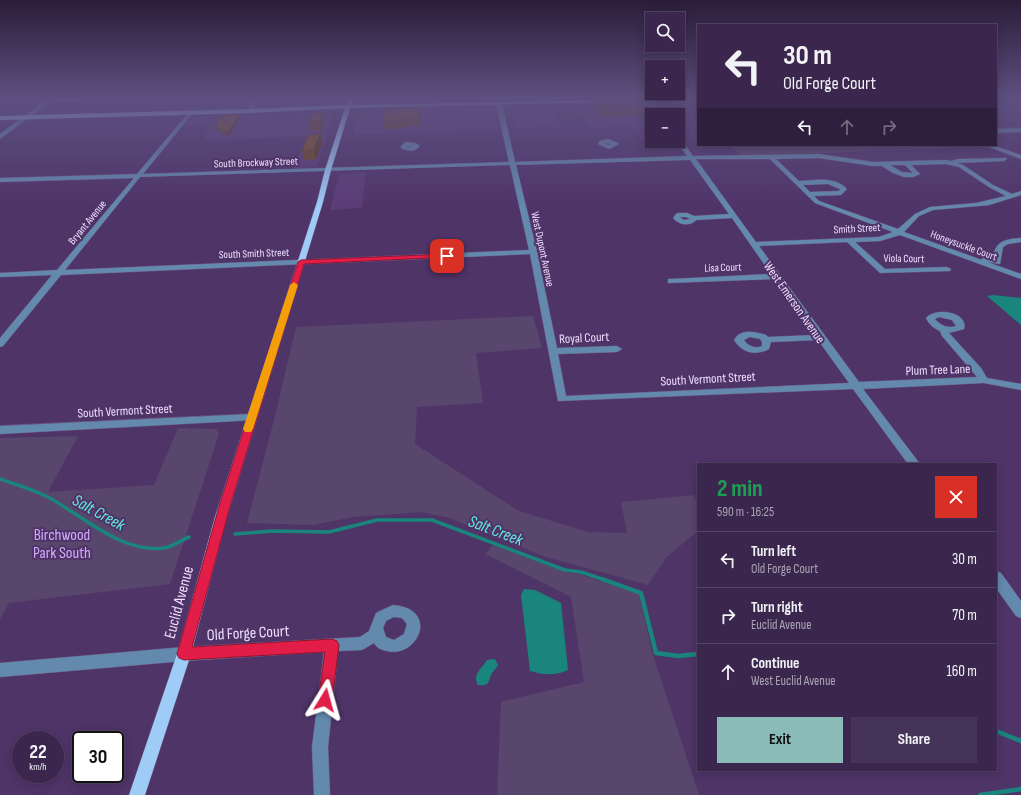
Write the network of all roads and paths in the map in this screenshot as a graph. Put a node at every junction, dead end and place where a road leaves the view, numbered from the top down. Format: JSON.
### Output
{"nodes":[{"id":1,"x":173,"y":134,"type":"edge"},
{"id":2,"x":338,"y":134,"type":"edge"},
{"id":3,"x":506,"y":134,"type":"edge"},
{"id":4,"x":990,"y":146,"type":"edge"},
{"id":5,"x":609,"y":147,"type":"dead end"},
{"id":6,"x":684,"y":148,"type":"edge"},
{"id":7,"x":771,"y":157,"type":"junction"},
{"id":8,"x":1021,"y":157,"type":"edge"},
{"id":9,"x":691,"y":158,"type":"junction"},
{"id":10,"x":1004,"y":159,"type":"dead end"},
{"id":11,"x":616,"y":160,"type":"junction"},
{"id":12,"x":906,"y":163,"type":"junction"},
{"id":13,"x":952,"y":163,"type":"junction"},
{"id":14,"x":513,"y":164,"type":"junction"},
{"id":15,"x":884,"y":164,"type":"junction"},
{"id":16,"x":328,"y":170,"type":"junction"},
{"id":17,"x":139,"y":176,"type":"junction"},
{"id":18,"x":0,"y":180,"type":"edge"},
{"id":19,"x":797,"y":183,"type":"junction"},
{"id":20,"x":1021,"y":193,"type":"edge"},
{"id":21,"x":808,"y":194,"type":"junction"},
{"id":22,"x":1012,"y":196,"type":"junction"},
{"id":23,"x":734,"y":216,"type":"junction"},
{"id":24,"x":693,"y":218,"type":"dead end"},
{"id":25,"x":899,"y":233,"type":"junction"},
{"id":26,"x":849,"y":240,"type":"junction"},
{"id":27,"x":1021,"y":240,"type":"edge"},
{"id":28,"x":754,"y":244,"type":"junction"},
{"id":29,"x":533,"y":252,"type":"junction"},
{"id":30,"x":301,"y":262,"type":"junction"},
{"id":31,"x":998,"y":265,"type":"junction"},
{"id":32,"x":947,"y":269,"type":"dead end"},
{"id":33,"x":60,"y":272,"type":"junction"},
{"id":34,"x":0,"y":275,"type":"edge"},
{"id":35,"x":776,"y":276,"type":"junction"},
{"id":36,"x":1021,"y":277,"type":"edge"},
{"id":37,"x":671,"y":280,"type":"dead end"},
{"id":38,"x":944,"y":329,"type":"dead end"},
{"id":39,"x":820,"y":337,"type":"junction"},
{"id":40,"x":766,"y":340,"type":"dead end"},
{"id":41,"x":0,"y":344,"type":"edge"},
{"id":42,"x":617,"y":348,"type":"dead end"},
{"id":43,"x":552,"y":351,"type":"junction"},
{"id":44,"x":984,"y":380,"type":"junction"},
{"id":45,"x":856,"y":385,"type":"junction"},
{"id":46,"x":1021,"y":387,"type":"edge"},
{"id":47,"x":562,"y":399,"type":"joint"},
{"id":48,"x":251,"y":418,"type":"junction"},
{"id":49,"x":0,"y":430,"type":"edge"},
{"id":50,"x":913,"y":463,"type":"edge"},
{"id":51,"x":997,"y":578,"type":"edge"},
{"id":52,"x":1021,"y":612,"type":"edge"},
{"id":53,"x":376,"y":634,"type":"dead end"},
{"id":54,"x":332,"y":645,"type":"junction"},
{"id":55,"x":184,"y":654,"type":"junction"},
{"id":56,"x":0,"y":670,"type":"edge"},
{"id":57,"x":137,"y":795,"type":"edge"},
{"id":58,"x":322,"y":795,"type":"edge"}],
"edges":[{"from":1,"to":17,"type":"street","name":"Bryant Avenue"},
{"from":2,"to":16,"type":"main road"},
{"from":3,"to":14,"type":"street","name":"West Dupont Avenue"},
{"from":4,"to":8,"type":"street"},
{"from":5,"to":11,"type":"street"},
{"from":6,"to":9,"type":"street","name":"West Emerson Avenue"},
{"from":7,"to":9,"type":"street","name":"South Brockway Street"},
{"from":7,"to":15,"type":"street","name":"South Brockway Street"},
{"from":7,"to":19,"type":"street","name":"Honeysuckle Court"},
{"from":9,"to":11,"type":"street","name":"South Brockway Street"},
{"from":9,"to":23,"type":"street","name":"West Emerson Avenue"},
{"from":10,"to":13,"type":"street"},
{"from":11,"to":14,"type":"street","name":"South Brockway Street"},
{"from":12,"to":13,"type":"street","name":"South Brockway Street"},
{"from":12,"to":15,"type":"street","name":"South Brockway Street"},
{"from":12,"to":15,"type":"street"},
{"from":13,"to":22,"type":"street"},
{"from":14,"to":16,"type":"street","name":"South Brockway Street"},
{"from":14,"to":29,"type":"street","name":"West Dupont Avenue"},
{"from":16,"to":17,"type":"street","name":"South Brockway Street"},
{"from":16,"to":30,"type":"main road","name":"Euclid Avenue"},
{"from":17,"to":18,"type":"street","name":"South Brockway Street"},
{"from":17,"to":33,"type":"street","name":"Bryant Avenue"},
{"from":19,"to":21,"type":"street","name":"Honeysuckle Court"},
{"from":19,"to":21,"type":"street"},
{"from":20,"to":22,"type":"street","name":"Smith Street"},
{"from":21,"to":25,"type":"street","name":"Honeysuckle Court"},
{"from":22,"to":25,"type":"street","name":"Smith Street"},
{"from":23,"to":24,"type":"street"},
{"from":23,"to":28,"type":"street","name":"West Emerson Avenue"},
{"from":25,"to":26,"type":"street","name":"Smith Street"},
{"from":25,"to":31,"type":"street","name":"Honeysuckle Court"},
{"from":26,"to":28,"type":"street","name":"Smith Street"},
{"from":26,"to":32,"type":"street","name":"Viola Court"},
{"from":27,"to":31,"type":"street"},
{"from":28,"to":35,"type":"street","name":"West Emerson Avenue"},
{"from":29,"to":30,"type":"street","name":"South Smith Street"},
{"from":29,"to":43,"type":"street","name":"West Dupont Avenue"},
{"from":30,"to":33,"type":"street","name":"South Smith Street"},
{"from":30,"to":48,"type":"main road","name":"Euclid Avenue"},
{"from":31,"to":36,"type":"street","name":"Honeysuckle Court"},
{"from":33,"to":34,"type":"street","name":"South Smith Street"},
{"from":33,"to":41,"type":"street","name":"Bryant Avenue"},
{"from":35,"to":37,"type":"street","name":"Lisa Court"},
{"from":35,"to":39,"type":"street","name":"West Emerson Avenue"},
{"from":38,"to":44,"type":"street"},
{"from":39,"to":40,"type":"street"},
{"from":39,"to":45,"type":"street","name":"West Emerson Avenue"},
{"from":42,"to":43,"type":"street","name":"Royal Court"},
{"from":43,"to":47,"type":"street","name":"West Dupont Avenue"},
{"from":44,"to":45,"type":"street","name":"Plum Tree Lane"},
{"from":44,"to":46,"type":"street","name":"Plum Tree Lane"},
{"from":45,"to":47,"type":"street","name":"South Vermont Street"},
{"from":45,"to":50,"type":"street","name":"West Emerson Avenue"},
{"from":48,"to":49,"type":"street","name":"South Vermont Street"},
{"from":48,"to":55,"type":"main road","name":"Euclid Avenue"},
{"from":51,"to":52,"type":"street"},
{"from":53,"to":54,"type":"street","name":"Old Forge Court"},
{"from":54,"to":55,"type":"street","name":"Old Forge Court"},
{"from":54,"to":58,"type":"street"},
{"from":55,"to":56,"type":"street","name":"Old Forge Court"},
{"from":55,"to":57,"type":"main road","name":"Euclid Avenue"}]}
